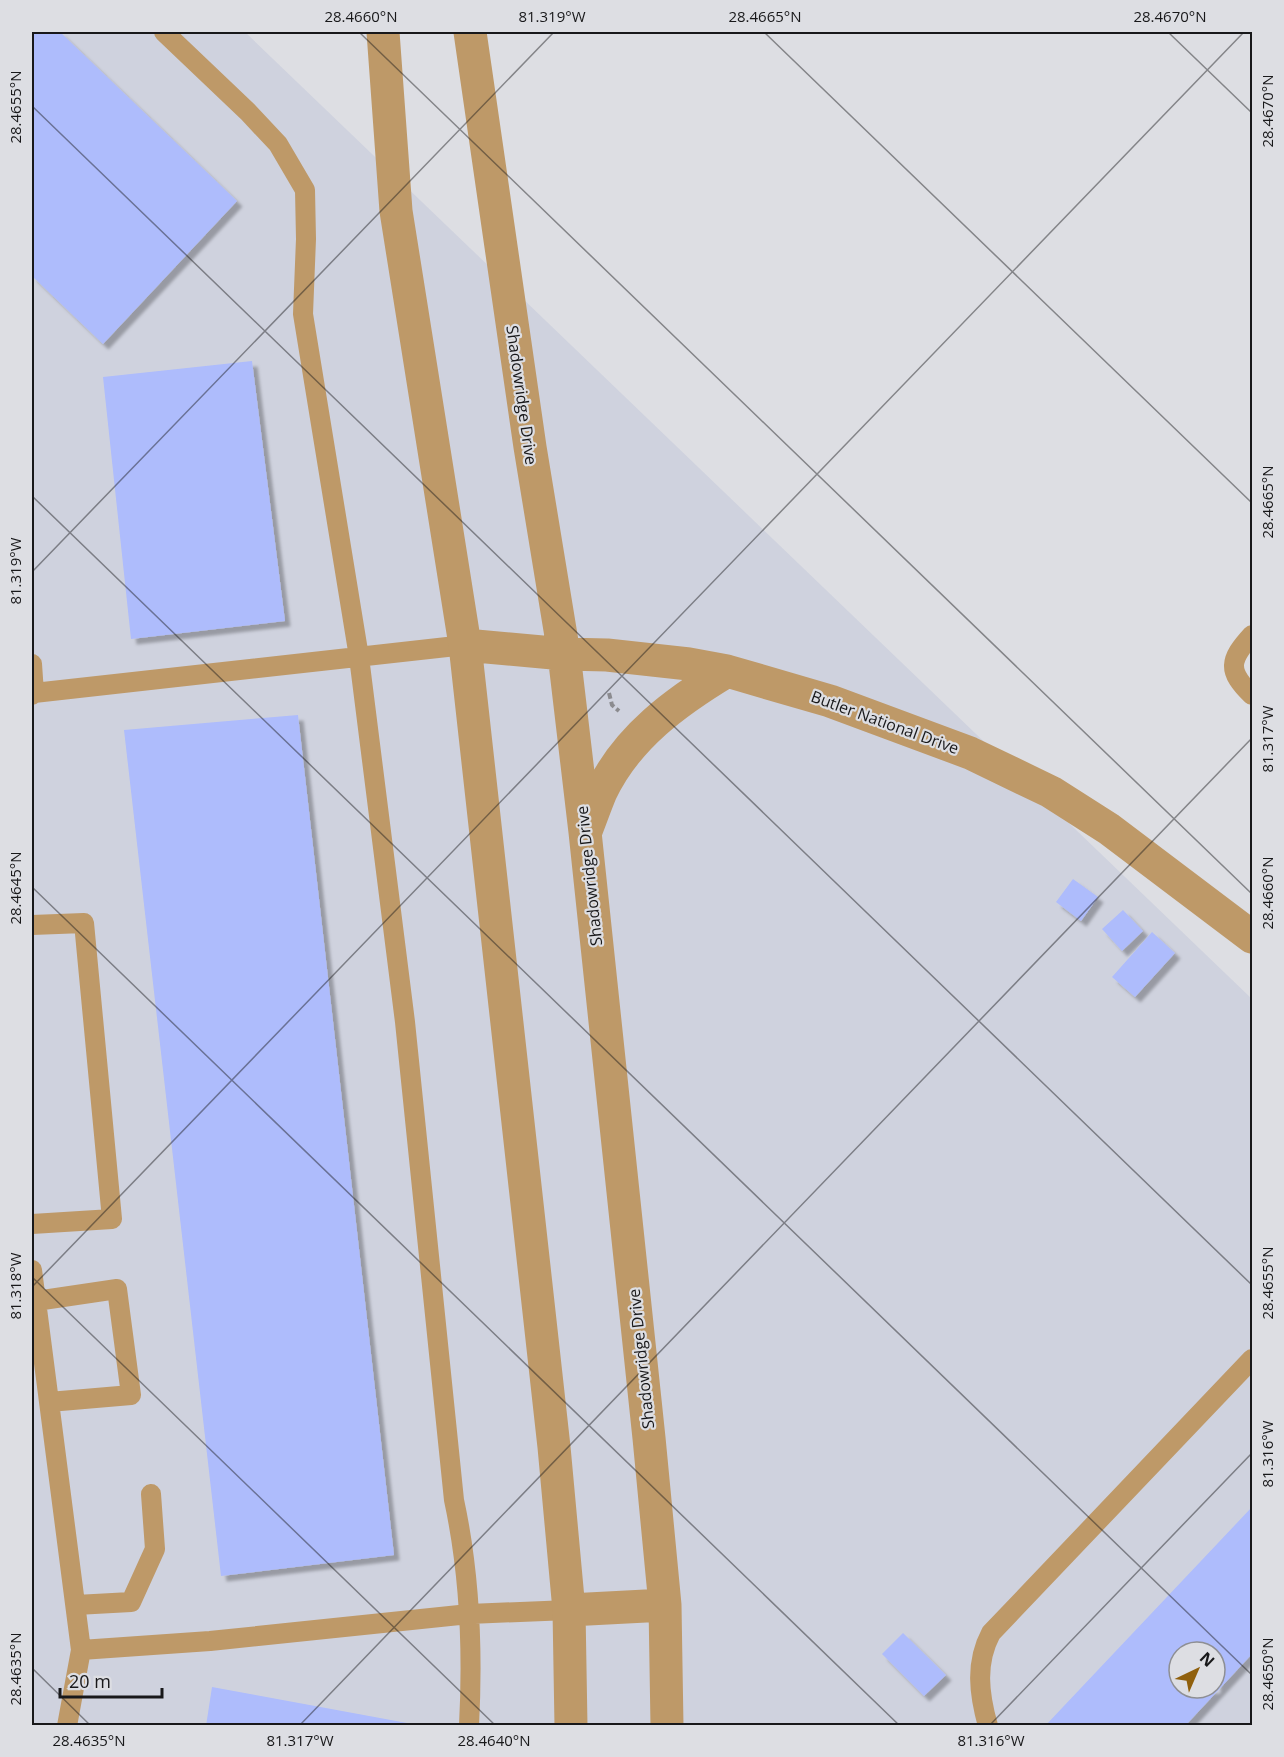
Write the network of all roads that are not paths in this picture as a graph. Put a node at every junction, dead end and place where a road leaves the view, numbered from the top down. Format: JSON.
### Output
{"nodes":[{"id":1,"x":164,"y":32,"type":"edge"},
{"id":2,"x":383,"y":32,"type":"edge"},
{"id":3,"x":470,"y":32,"type":"edge"},
{"id":4,"x":1252,"y":636,"type":"edge"},
{"id":5,"x":465,"y":645,"type":"junction"},
{"id":6,"x":564,"y":654,"type":"junction"},
{"id":7,"x":359,"y":657,"type":"junction"},
{"id":8,"x":32,"y":664,"type":"edge"},
{"id":9,"x":727,"y":671,"type":"junction"},
{"id":10,"x":33,"y":694,"type":"edge"},
{"id":11,"x":1252,"y":695,"type":"edge"},
{"id":12,"x":585,"y":832,"type":"junction"},
{"id":13,"x":32,"y":925,"type":"edge"},
{"id":14,"x":1250,"y":929,"type":"edge"},
{"id":15,"x":32,"y":1224,"type":"edge"},
{"id":16,"x":32,"y":1270,"type":"edge"},
{"id":17,"x":36,"y":1301,"type":"junction"},
{"id":18,"x":1252,"y":1359,"type":"edge"},
{"id":19,"x":49,"y":1402,"type":"junction"},
{"id":20,"x":151,"y":1494,"type":"dead end"},
{"id":21,"x":76,"y":1605,"type":"junction"},
{"id":22,"x":665,"y":1605,"type":"junction"},
{"id":23,"x":569,"y":1610,"type":"junction"},
{"id":24,"x":469,"y":1614,"type":"junction"},
{"id":25,"x":81,"y":1650,"type":"junction"},
{"id":26,"x":67,"y":1725,"type":"edge"},
{"id":27,"x":469,"y":1725,"type":"edge"},
{"id":28,"x":571,"y":1725,"type":"edge"},
{"id":29,"x":667,"y":1725,"type":"edge"},
{"id":30,"x":988,"y":1725,"type":"edge"}],
"edges":[{"from":1,"to":7,"type":"lane"},
{"from":2,"to":5,"type":"street"},
{"from":3,"to":6,"type":"street","name":"Shadowridge Drive"},
{"from":4,"to":11,"type":"lane"},
{"from":5,"to":6,"type":"street","name":"Butler National Drive"},
{"from":5,"to":7,"type":"lane"},
{"from":5,"to":23,"type":"street"},
{"from":6,"to":9,"type":"street","name":"Butler National Drive"},
{"from":6,"to":12,"type":"street","name":"Shadowridge Drive"},
{"from":7,"to":10,"type":"lane"},
{"from":7,"to":24,"type":"lane"},
{"from":8,"to":10,"type":"lane"},
{"from":9,"to":12,"type":"street"},
{"from":9,"to":14,"type":"street","name":"Butler National Drive"},
{"from":12,"to":22,"type":"street","name":"Shadowridge Drive"},
{"from":13,"to":15,"type":"lane"},
{"from":16,"to":17,"type":"lane"},
{"from":17,"to":19,"type":"lane"},
{"from":17,"to":19,"type":"lane"},
{"from":18,"to":30,"type":"lane"},
{"from":19,"to":21,"type":"lane"},
{"from":20,"to":21,"type":"lane"},
{"from":21,"to":25,"type":"lane"},
{"from":22,"to":23,"type":"street"},
{"from":22,"to":29,"type":"street","name":"Shadowridge Drive"},
{"from":23,"to":24,"type":"lane"},
{"from":23,"to":28,"type":"street"},
{"from":24,"to":25,"type":"lane"},
{"from":24,"to":27,"type":"lane"},
{"from":25,"to":26,"type":"lane"}]}
